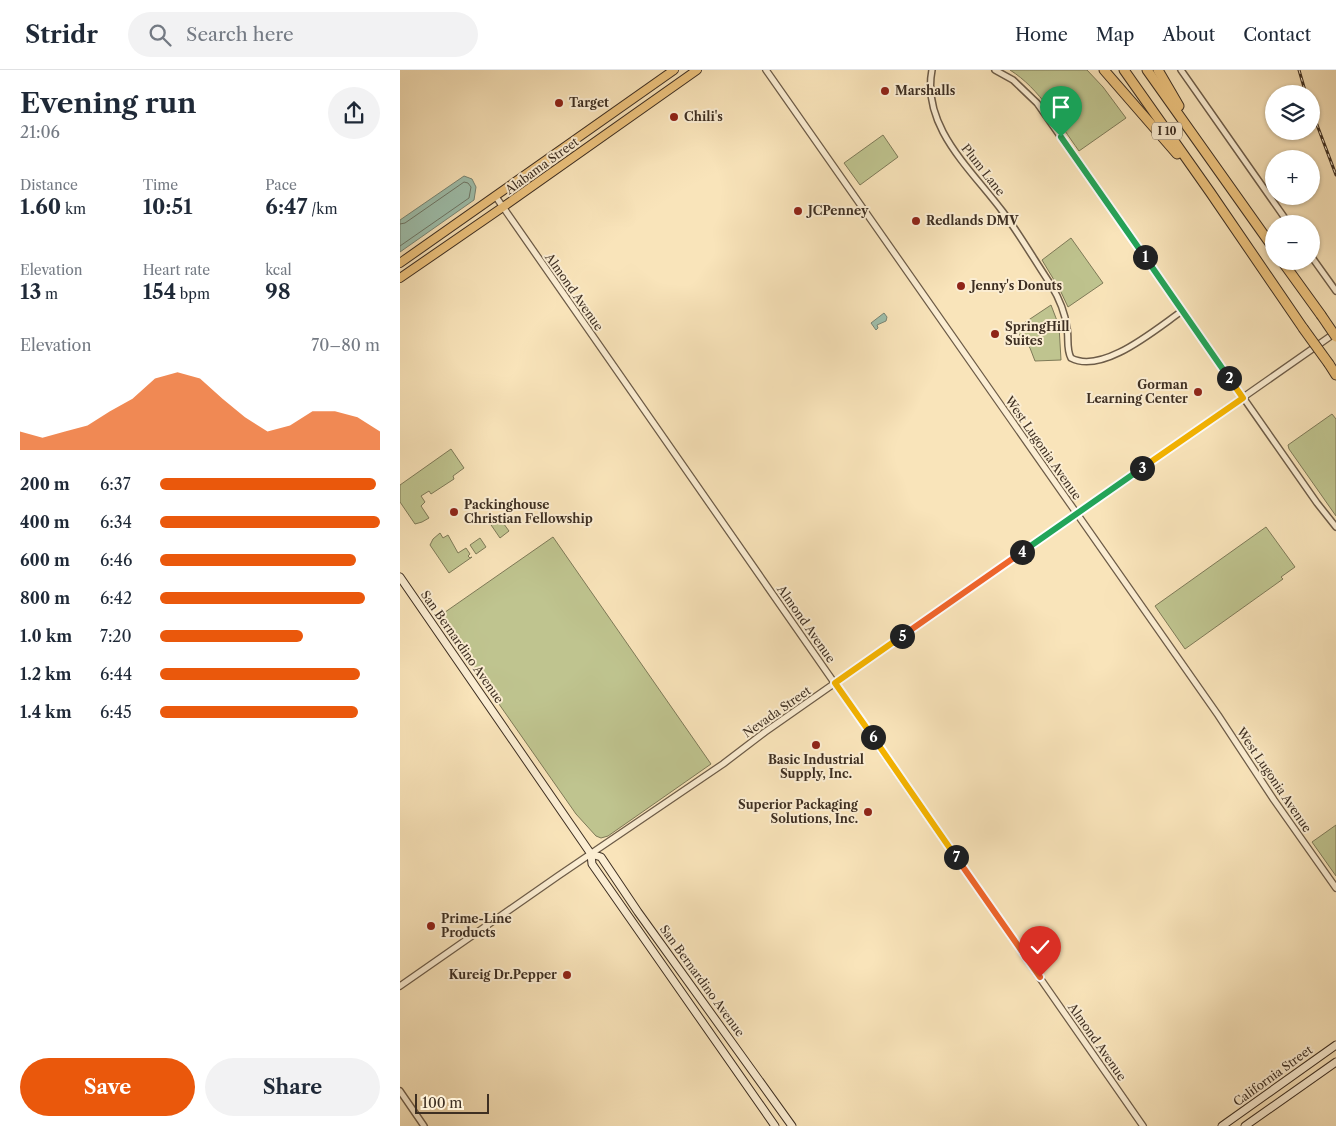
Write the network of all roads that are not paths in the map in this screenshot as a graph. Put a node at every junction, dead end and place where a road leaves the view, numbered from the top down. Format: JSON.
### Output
{"nodes":[{"id":1,"x":674,"y":70,"type":"edge"},
{"id":2,"x":697,"y":70,"type":"edge"},
{"id":3,"x":766,"y":70,"type":"edge"},
{"id":4,"x":932,"y":70,"type":"edge"},
{"id":5,"x":996,"y":70,"type":"edge"},
{"id":6,"x":1104,"y":70,"type":"edge"},
{"id":7,"x":1124,"y":70,"type":"edge"},
{"id":8,"x":1147,"y":70,"type":"edge"},
{"id":9,"x":1158,"y":70,"type":"edge"},
{"id":10,"x":1181,"y":70,"type":"edge"},
{"id":11,"x":1211,"y":160,"type":"junction"},
{"id":12,"x":1210,"y":192,"type":"junction"},
{"id":13,"x":496,"y":197,"type":"junction"},
{"id":14,"x":503,"y":207,"type":"junction"},
{"id":15,"x":1283,"y":215,"type":"edge"},
{"id":16,"x":1265,"y":236,"type":"edge"},
{"id":17,"x":400,"y":264,"type":"edge"},
{"id":18,"x":1320,"y":269,"type":"edge"},
{"id":19,"x":1288,"y":270,"type":"edge"},
{"id":20,"x":400,"y":278,"type":"edge"},
{"id":21,"x":1336,"y":291,"type":"edge"},
{"id":22,"x":1182,"y":311,"type":"junction"},
{"id":23,"x":1336,"y":332,"type":"edge"},
{"id":24,"x":1336,"y":337,"type":"edge"},
{"id":25,"x":1336,"y":375,"type":"edge"},
{"id":26,"x":1243,"y":398,"type":"junction"},
{"id":27,"x":1076,"y":514,"type":"junction"},
{"id":28,"x":1336,"y":527,"type":"edge"},
{"id":29,"x":400,"y":577,"type":"edge"},
{"id":30,"x":835,"y":683,"type":"junction"},
{"id":31,"x":591,"y":854,"type":"junction"},
{"id":32,"x":1336,"y":888,"type":"edge"},
{"id":33,"x":400,"y":986,"type":"edge"},
{"id":34,"x":1336,"y":1045,"type":"edge"},
{"id":35,"x":1336,"y":1062,"type":"edge"},
{"id":36,"x":1276,"y":1088,"type":"junction"},
{"id":37,"x":400,"y":1091,"type":"edge"},
{"id":38,"x":1284,"y":1100,"type":"junction"},
{"id":39,"x":424,"y":1126,"type":"edge"},
{"id":40,"x":775,"y":1126,"type":"edge"},
{"id":41,"x":792,"y":1126,"type":"edge"},
{"id":42,"x":1144,"y":1126,"type":"edge"},
{"id":43,"x":1222,"y":1126,"type":"edge"},
{"id":44,"x":1245,"y":1126,"type":"edge"}],
"edges":[{"from":1,"to":13,"type":"main road","name":"Alabama Street"},
{"from":2,"to":14,"type":"main road","name":"Alabama Street"},
{"from":3,"to":27,"type":"street","name":"West Lugonia Avenue"},
{"from":4,"to":22,"type":"street","name":"Plum Lane"},
{"from":5,"to":22,"type":"street"},
{"from":6,"to":12,"type":"highway"},
{"from":7,"to":12,"type":"highway","number":"I 10"},
{"from":8,"to":11,"type":"highway","number":"I 10"},
{"from":9,"to":11,"type":"highway"},
{"from":10,"to":15,"type":"street"},
{"from":11,"to":16,"type":"highway","number":"I 10"},
{"from":12,"to":25,"type":"highway","number":"I 10","bridge":true},
{"from":13,"to":14,"type":"street","name":"Almond Avenue"},
{"from":13,"to":17,"type":"main road","name":"Alabama Street"},
{"from":14,"to":20,"type":"main road","name":"Alabama Street"},
{"from":14,"to":30,"type":"street","name":"Almond Avenue"},
{"from":18,"to":21,"type":"street"},
{"from":19,"to":24,"type":"highway","bridge":true},
{"from":22,"to":26,"type":"street"},
{"from":23,"to":26,"type":"street","name":"Nevada Street"},
{"from":26,"to":27,"type":"street","name":"Nevada Street"},
{"from":26,"to":28,"type":"street"},
{"from":27,"to":30,"type":"street","name":"Nevada Street"},
{"from":27,"to":32,"type":"street","name":"West Lugonia Avenue"},
{"from":29,"to":31,"type":"main road","name":"San Bernardino Avenue"},
{"from":30,"to":31,"type":"street","name":"Nevada Street"},
{"from":30,"to":42,"type":"street","name":"Almond Avenue"},
{"from":31,"to":33,"type":"street","name":"Nevada Street"},
{"from":31,"to":40,"type":"main road","name":"San Bernardino Avenue"},
{"from":31,"to":41,"type":"main road","name":"San Bernardino Avenue"},
{"from":34,"to":36,"type":"main road","name":"California Street"},
{"from":35,"to":38,"type":"main road","name":"California Street"},
{"from":36,"to":38,"type":"main road"},
{"from":36,"to":43,"type":"main road","name":"California Street"},
{"from":37,"to":39,"type":"street"},
{"from":38,"to":44,"type":"main road","name":"California Street"}]}
